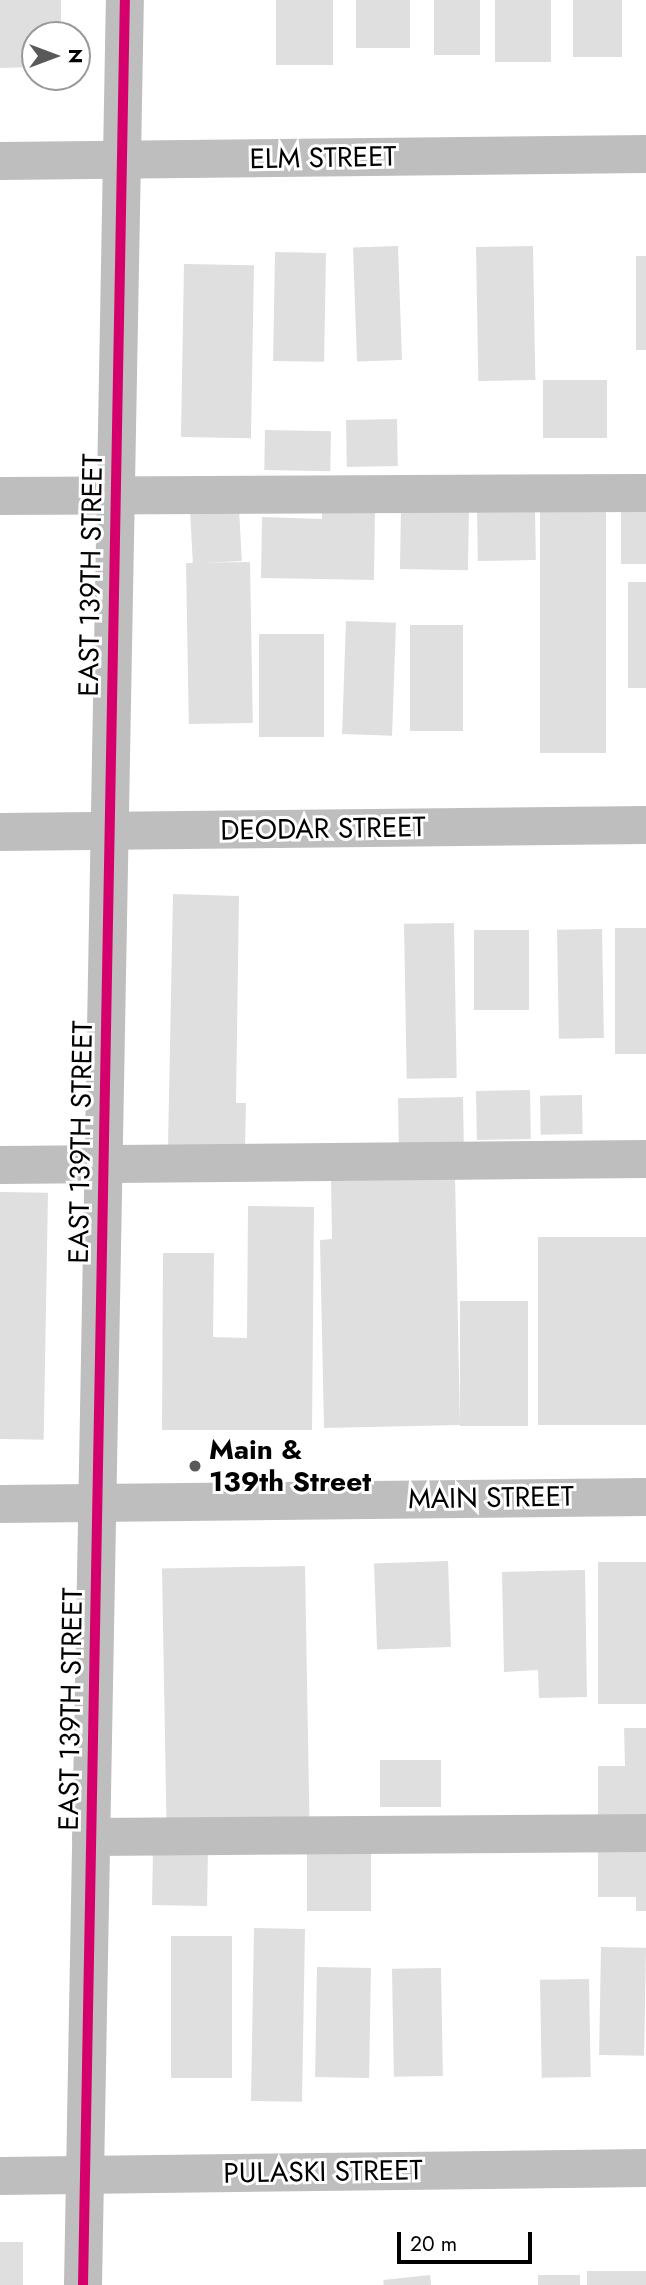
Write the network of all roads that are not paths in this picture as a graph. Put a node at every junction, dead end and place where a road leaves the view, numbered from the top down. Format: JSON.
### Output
{"nodes":[{"id":1,"x":125,"y":0,"type":"edge"},
{"id":2,"x":646,"y":154,"type":"edge"},
{"id":3,"x":123,"y":160,"type":"junction"},
{"id":4,"x":0,"y":161,"type":"edge"},
{"id":5,"x":646,"y":494,"type":"edge"},
{"id":6,"x":115,"y":495,"type":"junction"},
{"id":7,"x":0,"y":496,"type":"edge"},
{"id":8,"x":646,"y":825,"type":"edge"},
{"id":9,"x":108,"y":831,"type":"junction"},
{"id":10,"x":0,"y":832,"type":"edge"},
{"id":11,"x":646,"y":1159,"type":"edge"},
{"id":12,"x":103,"y":1164,"type":"junction"},
{"id":13,"x":0,"y":1165,"type":"edge"},
{"id":14,"x":646,"y":1497,"type":"edge"},
{"id":15,"x":98,"y":1503,"type":"junction"},
{"id":16,"x":0,"y":1504,"type":"edge"},
{"id":17,"x":646,"y":1833,"type":"edge"},
{"id":18,"x":91,"y":1837,"type":"junction"},
{"id":19,"x":646,"y":2168,"type":"edge"},
{"id":20,"x":85,"y":2174,"type":"junction"},
{"id":21,"x":0,"y":2176,"type":"edge"},
{"id":22,"x":83,"y":2285,"type":"edge"}],
"edges":[{"from":1,"to":3,"type":"street","name":"EAST 139TH STREET"},
{"from":2,"to":3,"type":"street","name":"ELM STREET"},
{"from":3,"to":4,"type":"street","name":"ELM STREET"},
{"from":3,"to":6,"type":"street","name":"EAST 139TH STREET"},
{"from":5,"to":6,"type":"street"},
{"from":6,"to":7,"type":"street"},
{"from":6,"to":9,"type":"street","name":"EAST 139TH STREET"},
{"from":8,"to":9,"type":"street","name":"DEODAR STREET"},
{"from":9,"to":10,"type":"street","name":"DEODAR STREET"},
{"from":9,"to":12,"type":"street","name":"EAST 139TH STREET"},
{"from":11,"to":12,"type":"street"},
{"from":12,"to":13,"type":"street"},
{"from":12,"to":15,"type":"street","name":"EAST 139TH STREET"},
{"from":14,"to":15,"type":"street","name":"MAIN STREET"},
{"from":15,"to":16,"type":"street","name":"MAIN STREET"},
{"from":15,"to":18,"type":"street","name":"EAST 139TH STREET"},
{"from":17,"to":18,"type":"street"},
{"from":18,"to":20,"type":"street","name":"EAST 139TH STREET"},
{"from":19,"to":20,"type":"street","name":"PULASKI STREET"},
{"from":20,"to":21,"type":"street","name":"PULASKI STREET"},
{"from":20,"to":22,"type":"street","name":"EAST 139TH STREET"}]}
